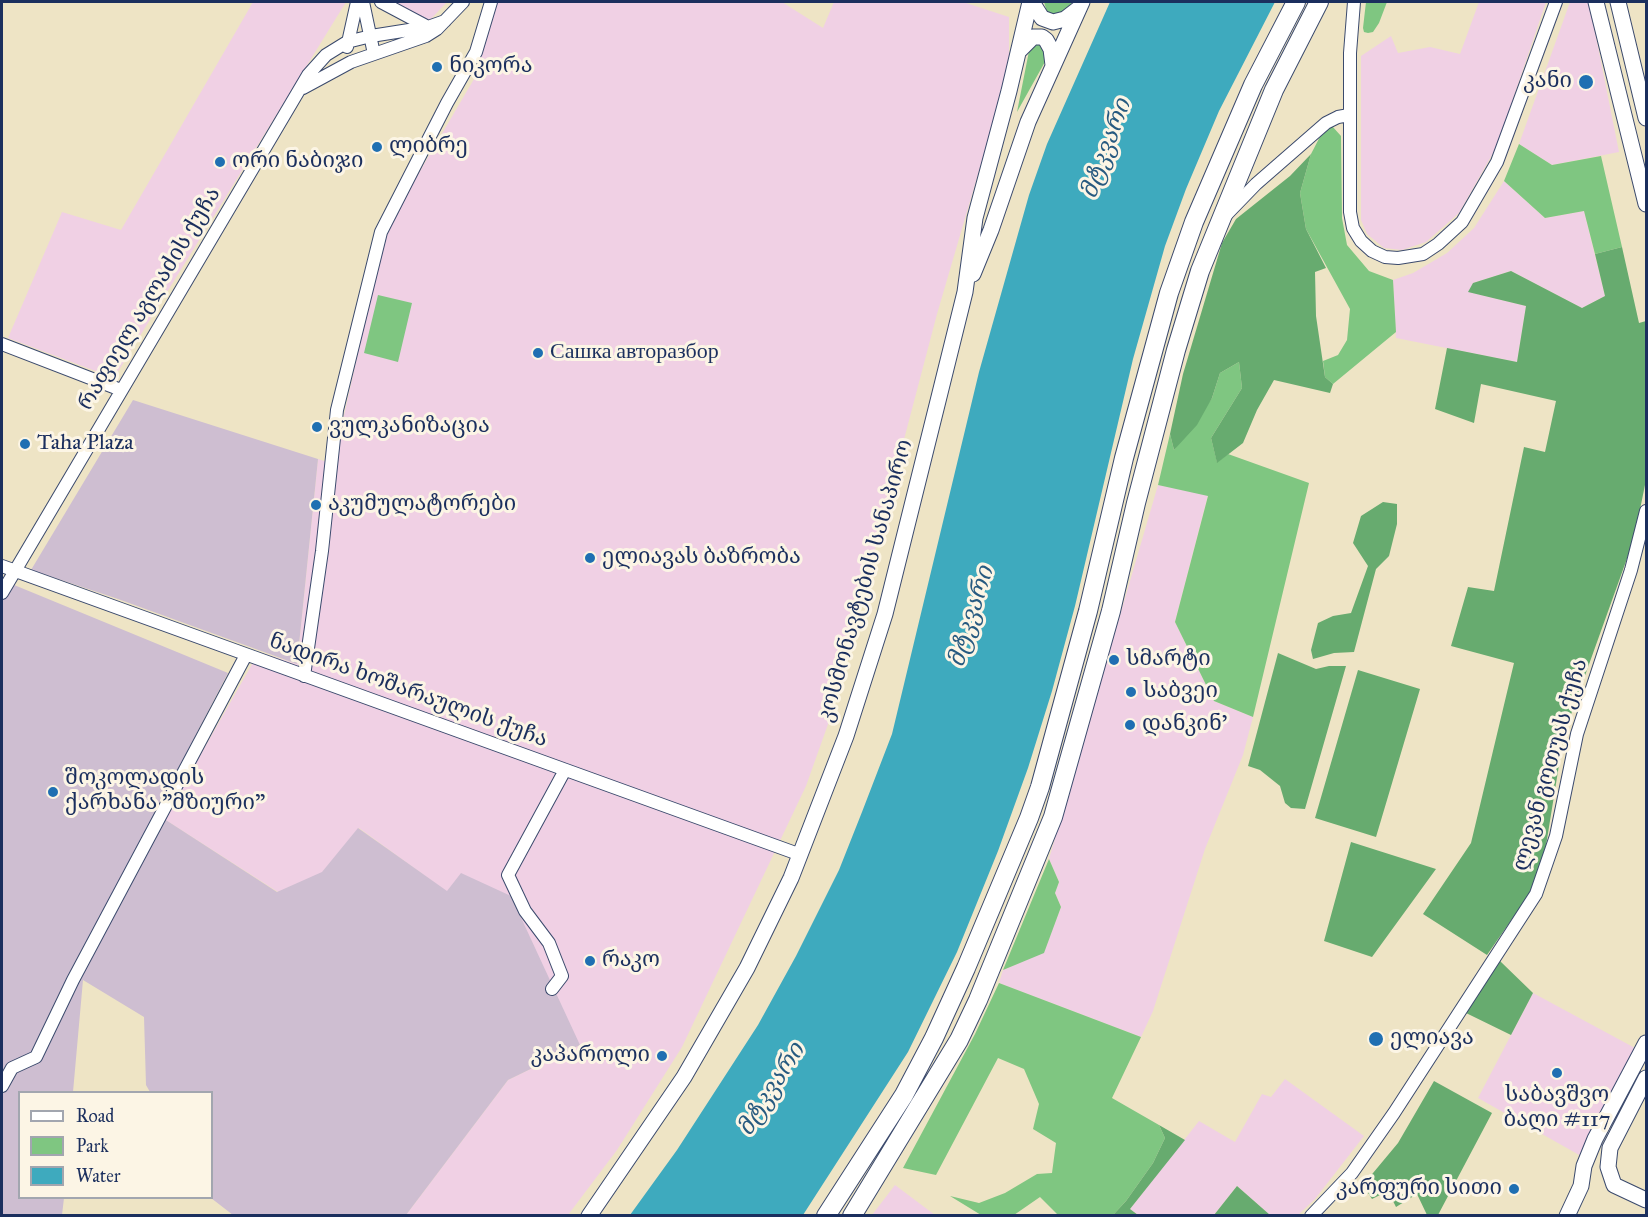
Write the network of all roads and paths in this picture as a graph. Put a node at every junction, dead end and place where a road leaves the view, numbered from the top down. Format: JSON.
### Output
{"nodes":[{"id":1,"x":357,"y":2,"type":"edge"},
{"id":2,"x":363,"y":2,"type":"edge"},
{"id":3,"x":381,"y":2,"type":"edge"},
{"id":4,"x":463,"y":2,"type":"edge"},
{"id":5,"x":491,"y":2,"type":"edge"},
{"id":6,"x":1031,"y":2,"type":"edge"},
{"id":7,"x":1296,"y":2,"type":"edge"},
{"id":8,"x":1319,"y":2,"type":"edge"},
{"id":9,"x":1354,"y":2,"type":"edge"},
{"id":10,"x":1556,"y":2,"type":"edge"},
{"id":11,"x":1596,"y":2,"type":"edge"},
{"id":12,"x":1618,"y":2,"type":"edge"},
{"id":13,"x":1080,"y":5,"type":"edge"},
{"id":14,"x":445,"y":21,"type":"junction"},
{"id":15,"x":428,"y":27,"type":"junction"},
{"id":16,"x":371,"y":36,"type":"junction"},
{"id":17,"x":347,"y":42,"type":"junction"},
{"id":18,"x":1017,"y":53,"type":"junction"},
{"id":19,"x":374,"y":54,"type":"junction"},
{"id":20,"x":351,"y":62,"type":"junction"},
{"id":21,"x":1053,"y":65,"type":"junction"},
{"id":22,"x":299,"y":90,"type":"junction"},
{"id":23,"x":1349,"y":115,"type":"junction"},
{"id":24,"x":1647,"y":118,"type":"edge"},
{"id":25,"x":1647,"y":204,"type":"edge"},
{"id":26,"x":1217,"y":225,"type":"junction"},
{"id":27,"x":965,"y":292,"type":"junction"},
{"id":28,"x":2,"y":344,"type":"edge"},
{"id":29,"x":121,"y":390,"type":"junction"},
{"id":30,"x":1647,"y":511,"type":"edge"},
{"id":31,"x":2,"y":566,"type":"edge"},
{"id":32,"x":14,"y":571,"type":"junction"},
{"id":33,"x":2,"y":593,"type":"edge"},
{"id":34,"x":246,"y":655,"type":"junction"},
{"id":35,"x":304,"y":676,"type":"junction"},
{"id":36,"x":565,"y":770,"type":"junction"},
{"id":37,"x":801,"y":855,"type":"junction"},
{"id":38,"x":552,"y":989,"type":"dead end"},
{"id":39,"x":1647,"y":1043,"type":"edge"},
{"id":40,"x":1647,"y":1078,"type":"edge"},
{"id":41,"x":2,"y":1086,"type":"edge"},
{"id":42,"x":1647,"y":1200,"type":"edge"},
{"id":43,"x":589,"y":1215,"type":"edge"},
{"id":44,"x":826,"y":1215,"type":"edge"},
{"id":45,"x":852,"y":1215,"type":"edge"},
{"id":46,"x":1311,"y":1215,"type":"edge"},
{"id":47,"x":1567,"y":1215,"type":"edge"}],
"edges":[{"from":1,"to":17,"type":"street"},
{"from":2,"to":16,"type":"street"},
{"from":3,"to":15,"type":"street"},
{"from":4,"to":14,"type":"street","name":"რაფიელ აგლაძის ქუჩა"},
{"from":5,"to":35,"type":"street"},
{"from":6,"to":13,"type":"main road"},
{"from":6,"to":18,"type":"main road","name":"კოსმონავტების სანაპირო"},
{"from":7,"to":44,"type":"highway"},
{"from":8,"to":26,"type":"highway"},
{"from":9,"to":23,"type":"street"},
{"from":10,"to":23,"type":"street"},
{"from":11,"to":25,"type":"main road"},
{"from":12,"to":24,"type":"main road"},
{"from":13,"to":21,"type":"main road","name":"კოსმონავტების სანაპირო"},
{"from":14,"to":15,"type":"street","name":"რაფიელ აგლაძის ქუჩა"},
{"from":14,"to":19,"type":"street","name":"რაფიელ აგლაძის ქუჩა"},
{"from":15,"to":16,"type":"street","name":"რაფიელ აგლაძის ქუჩა"},
{"from":16,"to":17,"type":"street","name":"რაფიელ აგლაძის ქუჩა"},
{"from":16,"to":19,"type":"street"},
{"from":17,"to":20,"type":"street"},
{"from":17,"to":22,"type":"street","name":"რაფიელ აგლაძის ქუჩა"},
{"from":18,"to":21,"type":"main road"},
{"from":18,"to":27,"type":"main road","name":"კოსმონავტების სანაპირო"},
{"from":19,"to":20,"type":"street","name":"რაფიელ აგლაძის ქუჩა"},
{"from":20,"to":22,"type":"street","name":"რაფიელ აგლაძის ქუჩა"},
{"from":21,"to":27,"type":"main road","name":"კოსმონავტების სანაპირო"},
{"from":22,"to":29,"type":"street","name":"რაფიელ აგლაძის ქუჩა"},
{"from":23,"to":26,"type":"street"},
{"from":26,"to":45,"type":"highway"},
{"from":27,"to":37,"type":"main road","name":"კოსმონავტების სანაპირო"},
{"from":28,"to":29,"type":"street"},
{"from":29,"to":32,"type":"street","name":"რაფიელ აგლაძის ქუჩა"},
{"from":30,"to":46,"type":"street","name":"ლევან გოთუას ქუჩა"},
{"from":31,"to":32,"type":"street","name":"ნადირა ხოშარაულის ქუჩა"},
{"from":32,"to":33,"type":"street","name":"რაფიელ აგლაძის ქუჩა"},
{"from":32,"to":34,"type":"street","name":"ნადირა ხოშარაულის ქუჩა"},
{"from":34,"to":35,"type":"street","name":"ნადირა ხოშარაულის ქუჩა"},
{"from":34,"to":41,"type":"street"},
{"from":35,"to":36,"type":"street","name":"ნადირა ხოშარაულის ქუჩა"},
{"from":36,"to":37,"type":"street","name":"ნადირა ხოშარაულის ქუჩა"},
{"from":36,"to":38,"type":"street"},
{"from":37,"to":43,"type":"main road","name":"კოსმონავტების სანაპირო"},
{"from":39,"to":47,"type":"main road"},
{"from":40,"to":42,"type":"main road"}]}
